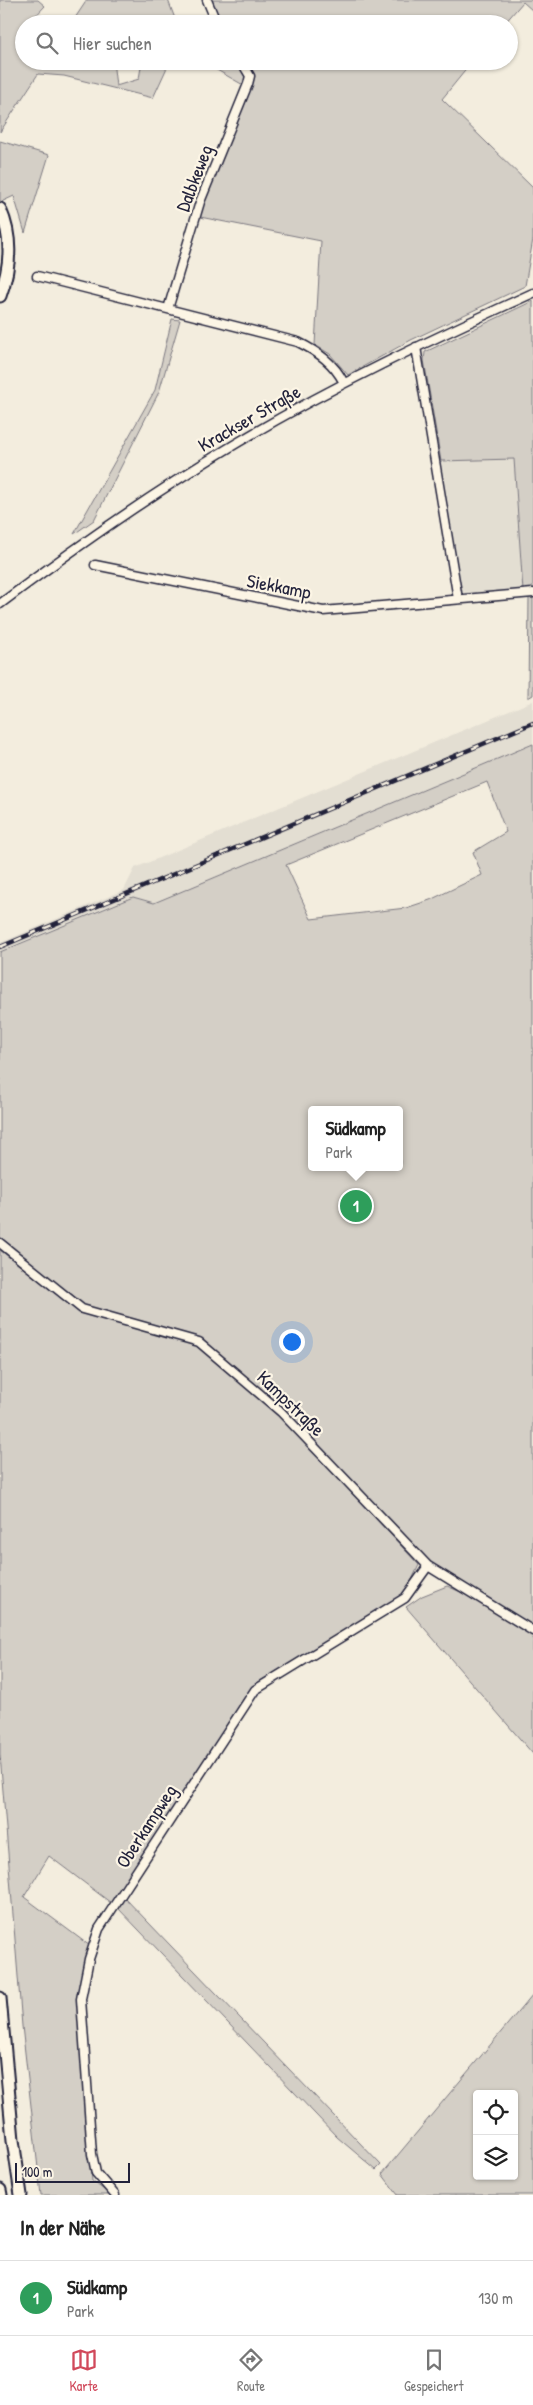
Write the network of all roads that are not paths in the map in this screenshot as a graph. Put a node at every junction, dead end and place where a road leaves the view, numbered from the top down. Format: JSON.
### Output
{"nodes":[{"id":1,"x":207,"y":0,"type":"edge"},
{"id":2,"x":213,"y":15,"type":"edge"},
{"id":3,"x":246,"y":70,"type":"edge"},
{"id":4,"x":0,"y":209,"type":"edge"},
{"id":5,"x":37,"y":276,"type":"dead end"},
{"id":6,"x":533,"y":293,"type":"edge"},
{"id":7,"x":0,"y":296,"type":"edge"},
{"id":8,"x":168,"y":309,"type":"junction"},
{"id":9,"x":416,"y":347,"type":"junction"},
{"id":10,"x":344,"y":383,"type":"junction"},
{"id":11,"x":95,"y":565,"type":"dead end"},
{"id":12,"x":533,"y":592,"type":"edge"},
{"id":13,"x":458,"y":598,"type":"junction"},
{"id":14,"x":0,"y":604,"type":"edge"},
{"id":15,"x":0,"y":1243,"type":"edge"},
{"id":16,"x":428,"y":1566,"type":"junction"},
{"id":17,"x":533,"y":1631,"type":"edge"},
{"id":18,"x":0,"y":1998,"type":"edge"},
{"id":19,"x":0,"y":2190,"type":"edge"},
{"id":20,"x":1,"y":2195,"type":"edge"},
{"id":21,"x":21,"y":2195,"type":"edge"},
{"id":22,"x":115,"y":2195,"type":"edge"}],
"edges":[{"from":1,"to":2,"type":"street"},
{"from":3,"to":8,"type":"street","name":"Dalbkeweg"},
{"from":4,"to":7,"type":"highway"},
{"from":5,"to":8,"type":"street"},
{"from":6,"to":9,"type":"street","name":"Krackser Straße"},
{"from":8,"to":10,"type":"street"},
{"from":9,"to":10,"type":"street","name":"Krackser Straße"},
{"from":9,"to":13,"type":"street"},
{"from":10,"to":14,"type":"street","name":"Krackser Straße"},
{"from":11,"to":13,"type":"street","name":"Siekkamp"},
{"from":12,"to":13,"type":"street","name":"Siekkamp"},
{"from":15,"to":16,"type":"street","name":"Kampstraße"},
{"from":16,"to":17,"type":"street","name":"Kampstraße"},
{"from":16,"to":22,"type":"street","name":"Oberkampweg"},
{"from":18,"to":21,"type":"highway"},
{"from":19,"to":20,"type":"highway"}]}
